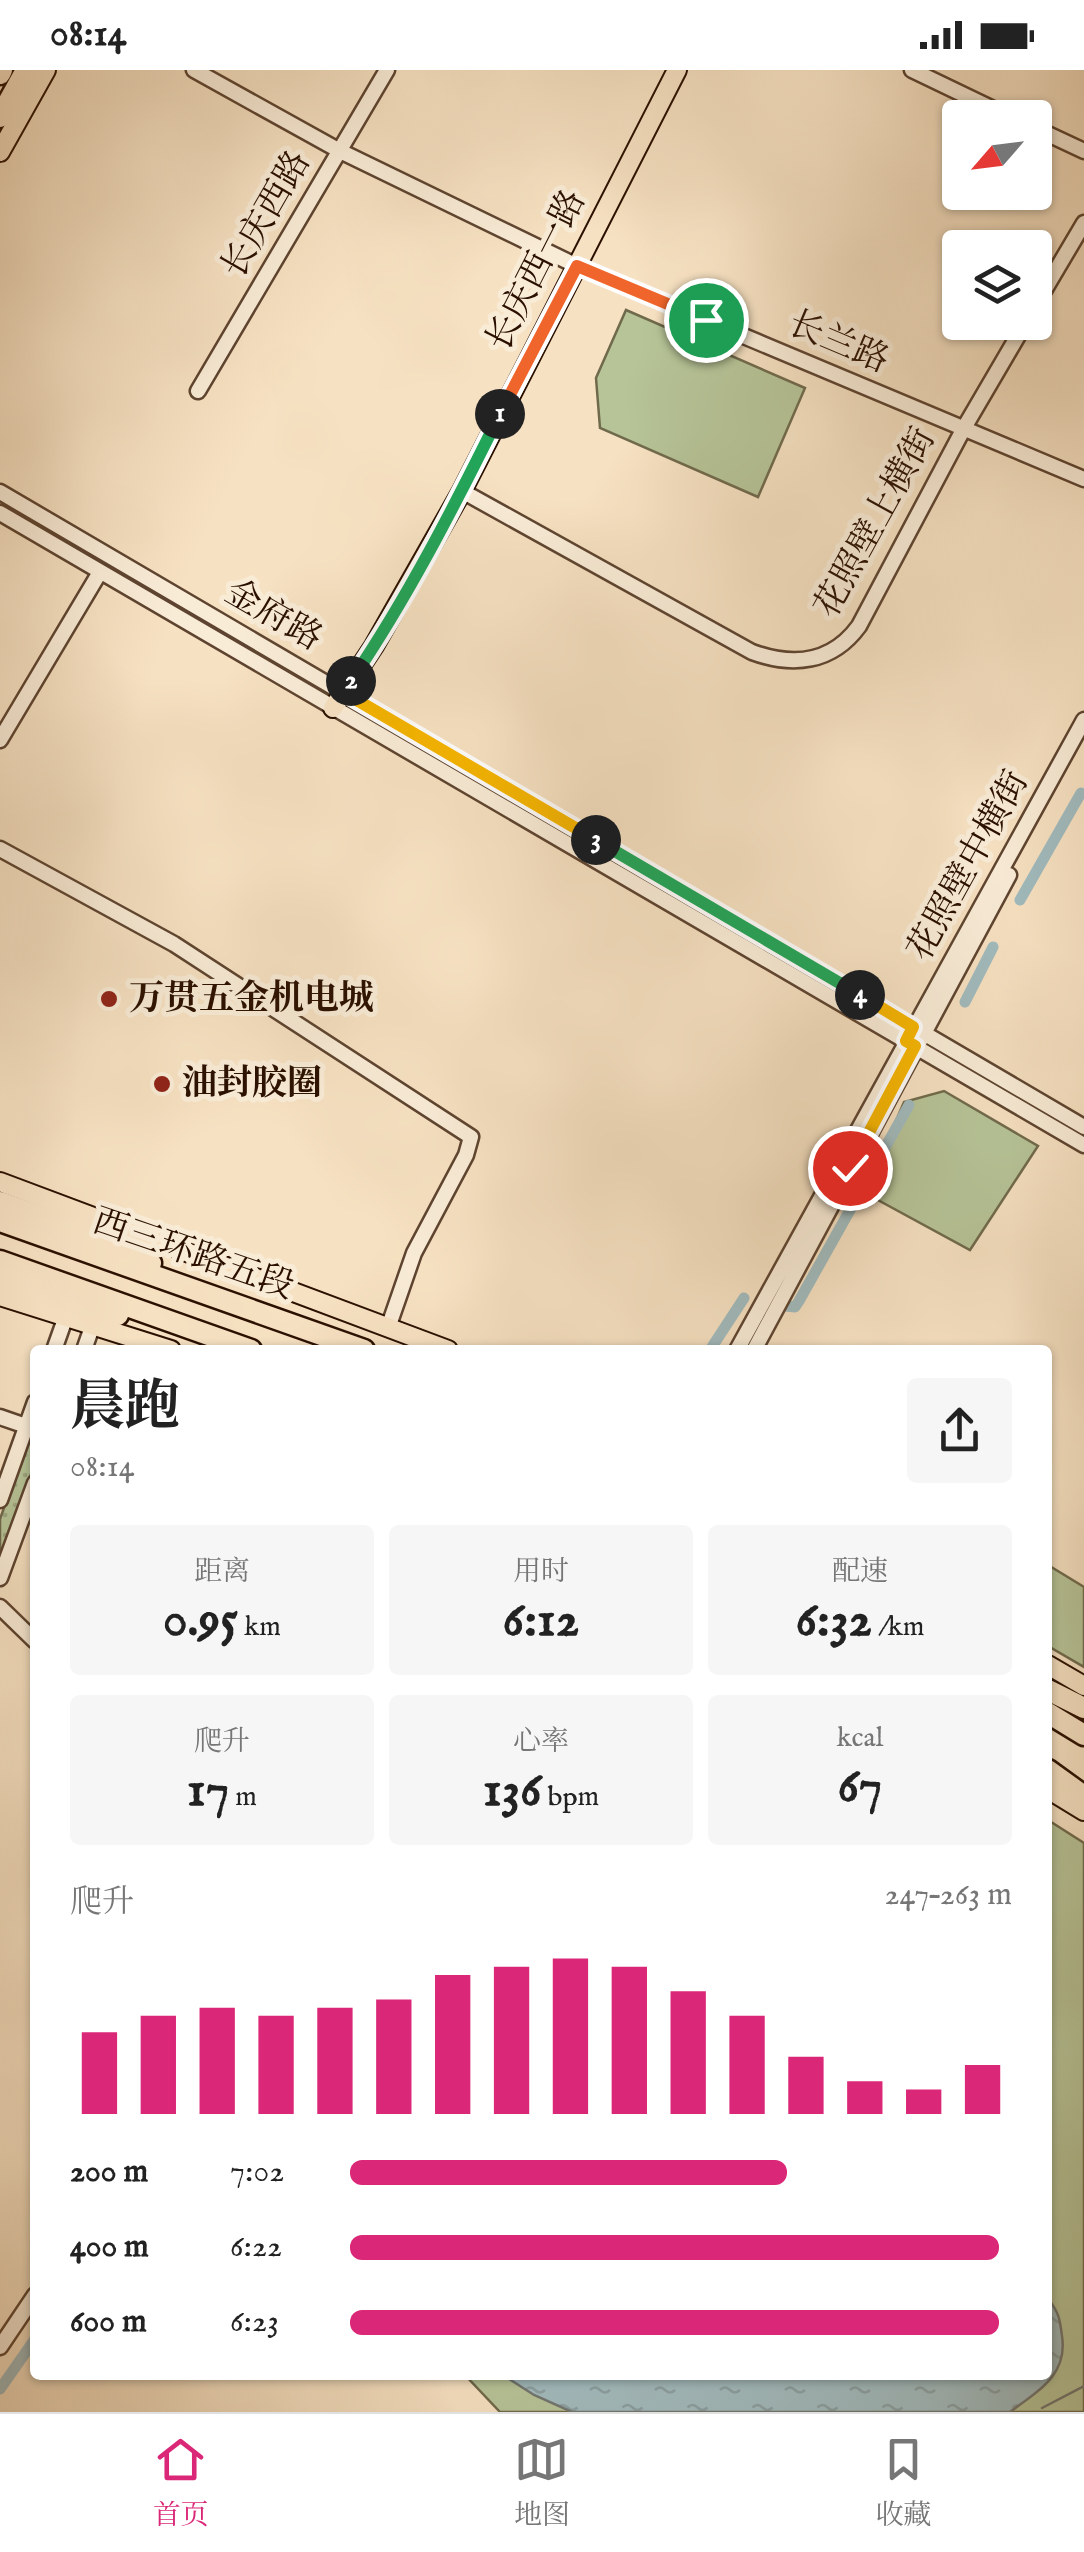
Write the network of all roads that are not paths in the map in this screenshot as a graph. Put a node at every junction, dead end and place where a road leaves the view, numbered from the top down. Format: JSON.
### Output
{"nodes":[{"id":1,"x":26,"y":70,"type":"edge"},
{"id":2,"x":46,"y":70,"type":"edge"},
{"id":3,"x":194,"y":70,"type":"edge"},
{"id":4,"x":387,"y":70,"type":"edge"},
{"id":5,"x":678,"y":70,"type":"edge"},
{"id":6,"x":912,"y":70,"type":"edge"},
{"id":7,"x":974,"y":100,"type":"edge"},
{"id":8,"x":0,"y":117,"type":"edge"},
{"id":9,"x":1052,"y":136,"type":"edge"},
{"id":10,"x":340,"y":151,"type":"junction"},
{"id":11,"x":0,"y":152,"type":"edge"},
{"id":12,"x":1084,"y":152,"type":"edge"},
{"id":13,"x":1084,"y":223,"type":"edge"},
{"id":14,"x":577,"y":266,"type":"junction"},
{"id":15,"x":1052,"y":277,"type":"edge"},
{"id":16,"x":1015,"y":340,"type":"edge"},
{"id":17,"x":198,"y":391,"type":"dead end"},
{"id":18,"x":964,"y":428,"type":"junction"},
{"id":19,"x":1084,"y":479,"type":"edge"},
{"id":20,"x":462,"y":491,"type":"junction"},
{"id":21,"x":0,"y":492,"type":"edge"},
{"id":22,"x":0,"y":514,"type":"edge"},
{"id":23,"x":100,"y":572,"type":"junction"},
{"id":24,"x":338,"y":700,"type":"junction"},
{"id":25,"x":1084,"y":720,"type":"edge"},
{"id":26,"x":1084,"y":738,"type":"edge"},
{"id":27,"x":0,"y":740,"type":"edge"},
{"id":28,"x":0,"y":849,"type":"edge"},
{"id":29,"x":914,"y":1036,"type":"junction"},
{"id":30,"x":1084,"y":1127,"type":"edge"},
{"id":31,"x":1084,"y":1145,"type":"edge"},
{"id":32,"x":0,"y":1182,"type":"edge"},
{"id":33,"x":0,"y":1202,"type":"edge"},
{"id":34,"x":0,"y":1221,"type":"edge"},
{"id":35,"x":0,"y":1261,"type":"edge"},
{"id":36,"x":0,"y":1280,"type":"edge"},
{"id":37,"x":0,"y":1296,"type":"edge"},
{"id":38,"x":230,"y":1303,"type":"junction"},
{"id":39,"x":72,"y":1312,"type":"junction"},
{"id":40,"x":92,"y":1328,"type":"junction"},
{"id":41,"x":388,"y":1328,"type":"junction"},
{"id":42,"x":214,"y":1336,"type":"junction"},
{"id":43,"x":56,"y":1345,"type":"edge"},
{"id":44,"x":86,"y":1345,"type":"edge"},
{"id":45,"x":152,"y":1345,"type":"edge"},
{"id":46,"x":238,"y":1345,"type":"edge"},
{"id":47,"x":350,"y":1345,"type":"edge"},
{"id":48,"x":434,"y":1345,"type":"edge"},
{"id":49,"x":740,"y":1345,"type":"edge"},
{"id":50,"x":757,"y":1345,"type":"edge"},
{"id":51,"x":30,"y":1415,"type":"edge"},
{"id":52,"x":0,"y":1417,"type":"edge"},
{"id":53,"x":26,"y":1426,"type":"junction"},
{"id":54,"x":30,"y":1497,"type":"edge"},
{"id":55,"x":0,"y":1500,"type":"edge"},
{"id":56,"x":0,"y":1578,"type":"edge"},
{"id":57,"x":0,"y":1607,"type":"edge"},
{"id":58,"x":30,"y":1636,"type":"edge"},
{"id":59,"x":1052,"y":1667,"type":"edge"},
{"id":60,"x":1084,"y":1686,"type":"edge"},
{"id":61,"x":1052,"y":1692,"type":"edge"},
{"id":62,"x":1084,"y":1708,"type":"edge"},
{"id":63,"x":1052,"y":1715,"type":"edge"},
{"id":64,"x":1084,"y":1735,"type":"edge"},
{"id":65,"x":1052,"y":1759,"type":"edge"},
{"id":66,"x":1052,"y":1773,"type":"edge"},
{"id":67,"x":1084,"y":1778,"type":"edge"},
{"id":68,"x":1052,"y":1791,"type":"edge"},
{"id":69,"x":1084,"y":1796,"type":"edge"},
{"id":70,"x":1084,"y":1811,"type":"edge"},
{"id":71,"x":30,"y":2302,"type":"edge"},
{"id":72,"x":0,"y":2347,"type":"edge"}],
"edges":[{"from":1,"to":8,"type":"highway"},
{"from":2,"to":11,"type":"main road"},
{"from":3,"to":10,"type":"street","name":"长兰路"},
{"from":4,"to":10,"type":"street","name":"长庆西路"},
{"from":5,"to":14,"type":"main road","name":"长庆西一路"},
{"from":6,"to":7,"type":"street"},
{"from":9,"to":12,"type":"street"},
{"from":10,"to":14,"type":"street","name":"长兰路"},
{"from":10,"to":17,"type":"street","name":"长庆西路"},
{"from":13,"to":15,"type":"street"},
{"from":14,"to":18,"type":"street","name":"长兰路"},
{"from":14,"to":20,"type":"main road","name":"长庆西一路"},
{"from":16,"to":18,"type":"street","name":"花照壁上横街"},
{"from":18,"to":19,"type":"street","name":"长兰路"},
{"from":18,"to":20,"type":"street","name":"花照壁上横街"},
{"from":20,"to":24,"type":"main road","name":"长庆西一路"},
{"from":21,"to":24,"type":"street","name":"金府路"},
{"from":22,"to":23,"type":"street","name":"金府路"},
{"from":23,"to":24,"type":"street","name":"金府路"},
{"from":23,"to":27,"type":"street"},
{"from":24,"to":29,"type":"street","name":"金府路"},
{"from":25,"to":29,"type":"street","name":"花照壁中横街"},
{"from":26,"to":29,"type":"street","name":"花照壁中横街"},
{"from":28,"to":41,"type":"street"},
{"from":29,"to":30,"type":"street","name":"金府路"},
{"from":29,"to":31,"type":"street","name":"金府路"},
{"from":29,"to":49,"type":"street"},
{"from":29,"to":50,"type":"street"},
{"from":32,"to":41,"type":"main road"},
{"from":33,"to":38,"type":"highway"},
{"from":34,"to":38,"type":"highway","name":"西三环路五段"},
{"from":35,"to":42,"type":"highway","name":"西三环路五段"},
{"from":36,"to":39,"type":"highway"},
{"from":37,"to":39,"type":"main road"},
{"from":38,"to":47,"type":"highway","name":"西三环路五段"},
{"from":39,"to":40,"type":"main road"},
{"from":39,"to":42,"type":"highway"},
{"from":39,"to":43,"type":"street"},
{"from":40,"to":44,"type":"street"},
{"from":40,"to":45,"type":"main road"},
{"from":41,"to":48,"type":"main road"},
{"from":42,"to":46,"type":"highway","name":"西三环路五段"},
{"from":51,"to":53,"type":"street"},
{"from":52,"to":53,"type":"street"},
{"from":53,"to":55,"type":"street"},
{"from":54,"to":56,"type":"street"},
{"from":57,"to":58,"type":"street"},
{"from":59,"to":60,"type":"main road"},
{"from":61,"to":62,"type":"highway"},
{"from":63,"to":64,"type":"highway"},
{"from":65,"to":67,"type":"highway"},
{"from":66,"to":69,"type":"highway"},
{"from":68,"to":70,"type":"main road"},
{"from":71,"to":72,"type":"street"}]}
